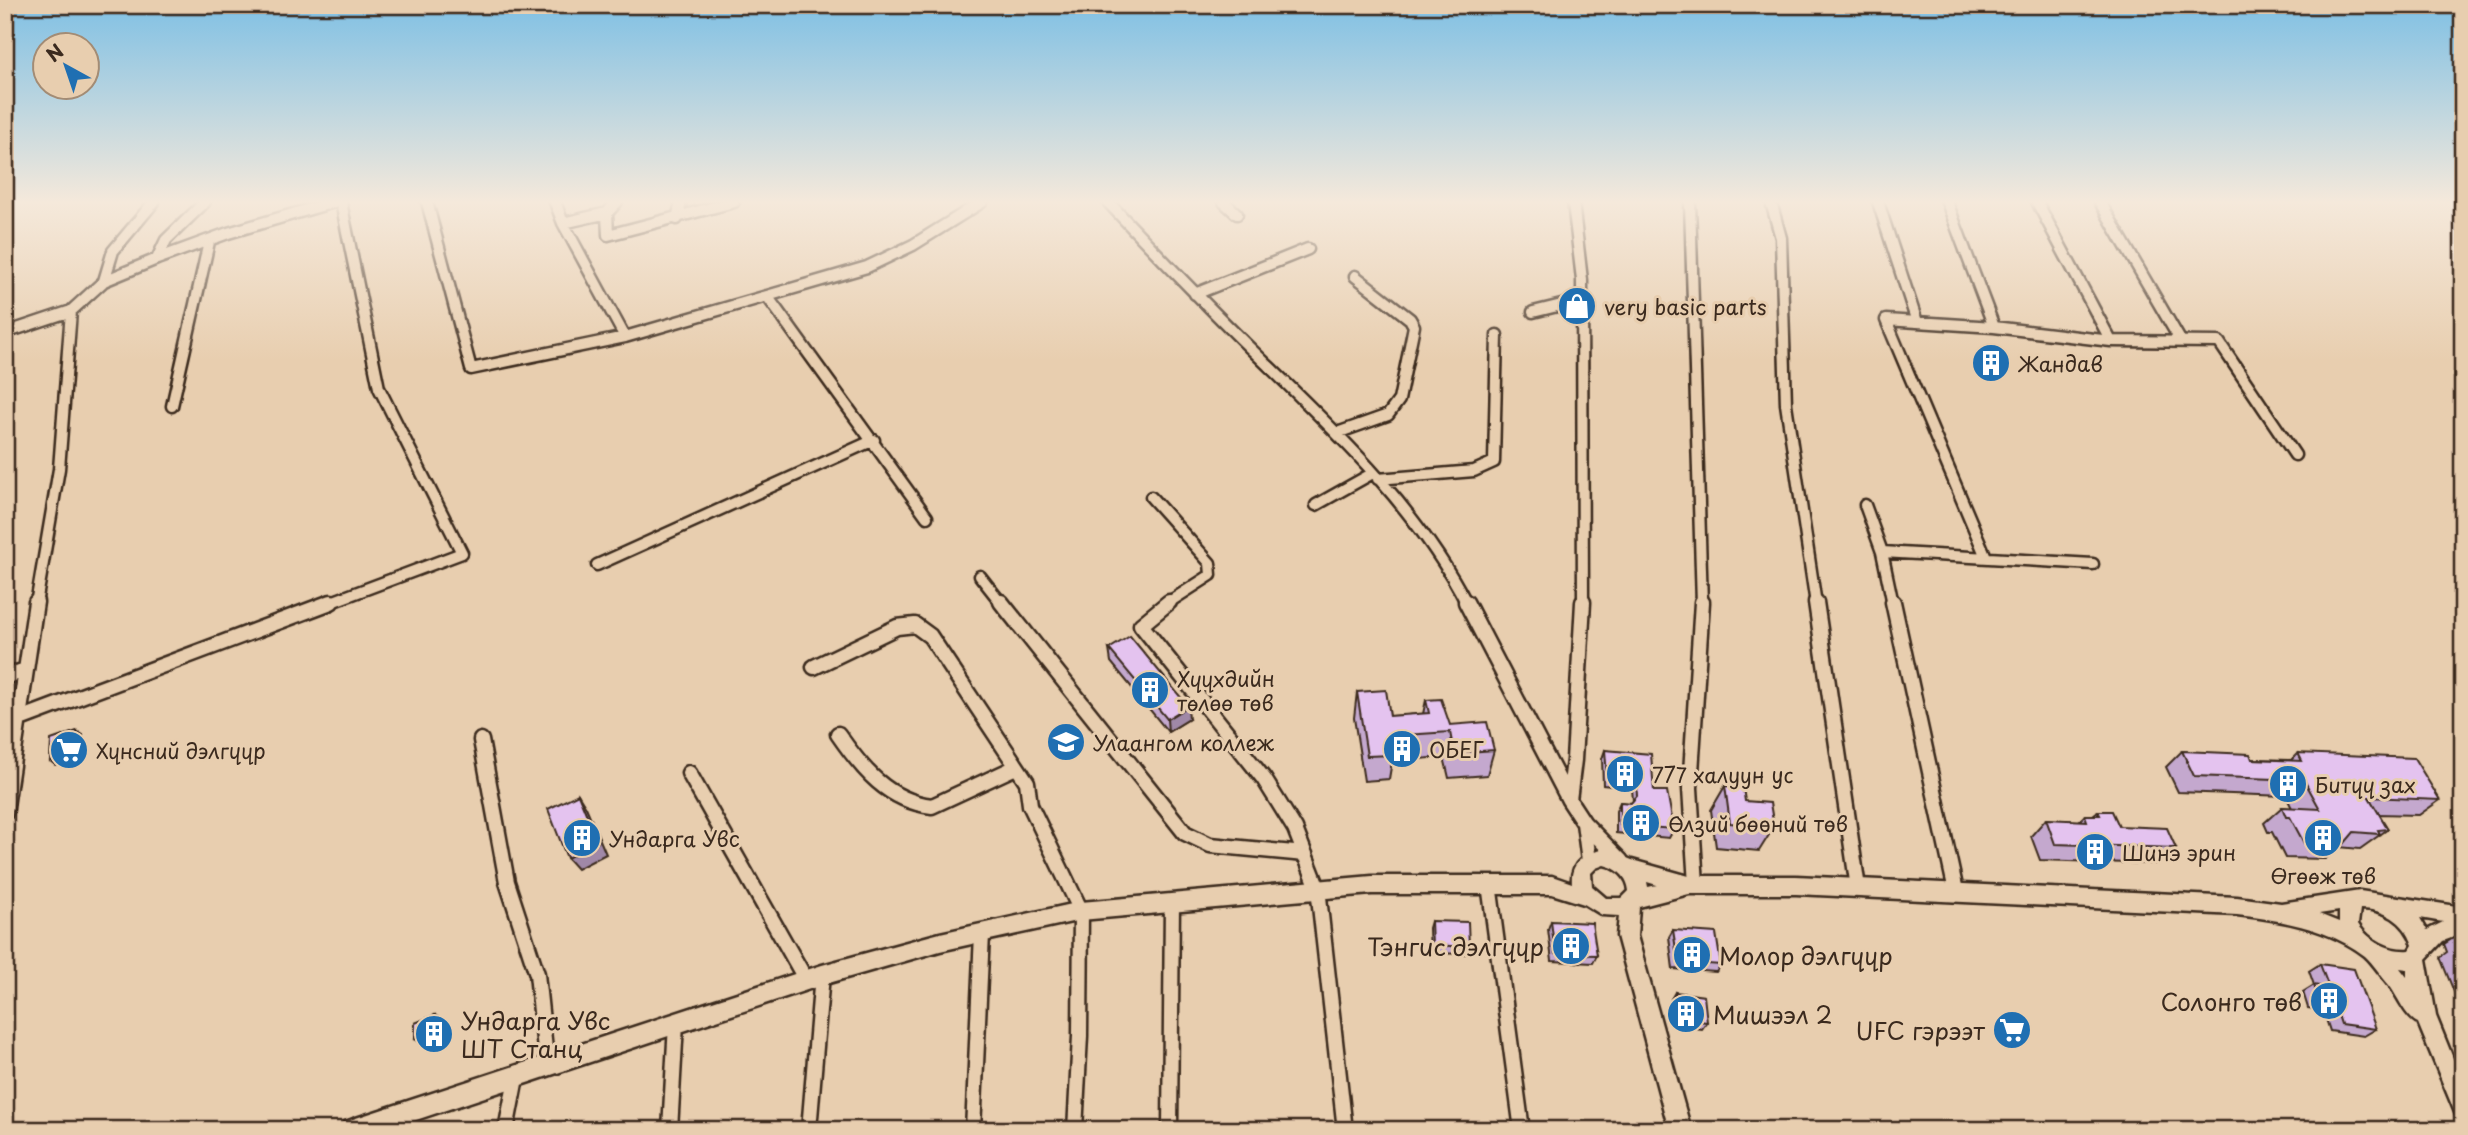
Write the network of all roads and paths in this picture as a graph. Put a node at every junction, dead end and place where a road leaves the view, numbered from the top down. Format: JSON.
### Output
{"nodes":[{"id":1,"x":112,"y":255,"type":"edge"},
{"id":2,"x":159,"y":255,"type":"edge"},
{"id":3,"x":169,"y":255,"type":"edge"},
{"id":4,"x":206,"y":255,"type":"edge"},
{"id":5,"x":352,"y":255,"type":"edge"},
{"id":6,"x":441,"y":255,"type":"edge"},
{"id":7,"x":580,"y":255,"type":"edge"},
{"id":8,"x":893,"y":255,"type":"edge"},
{"id":9,"x":1158,"y":255,"type":"edge"},
{"id":10,"x":1293,"y":255,"type":"edge"},
{"id":11,"x":1580,"y":255,"type":"edge"},
{"id":12,"x":1692,"y":255,"type":"edge"},
{"id":13,"x":1782,"y":255,"type":"edge"},
{"id":14,"x":1895,"y":255,"type":"edge"},
{"id":15,"x":1967,"y":255,"type":"edge"},
{"id":16,"x":2065,"y":255,"type":"edge"},
{"id":17,"x":2130,"y":255,"type":"edge"},
{"id":18,"x":157,"y":259,"type":"junction"},
{"id":19,"x":1355,"y":276,"type":"dead end"},
{"id":20,"x":104,"y":281,"type":"junction"},
{"id":21,"x":1195,"y":295,"type":"junction"},
{"id":22,"x":767,"y":296,"type":"junction"},
{"id":23,"x":1582,"y":300,"type":"junction"},
{"id":24,"x":71,"y":311,"type":"junction"},
{"id":25,"x":1533,"y":312,"type":"dead end"},
{"id":26,"x":1917,"y":322,"type":"junction"},
{"id":27,"x":1994,"y":327,"type":"junction"},
{"id":28,"x":5,"y":333,"type":"edge"},
{"id":29,"x":1497,"y":335,"type":"dead end"},
{"id":30,"x":625,"y":337,"type":"junction"},
{"id":31,"x":2179,"y":340,"type":"junction"},
{"id":32,"x":2111,"y":341,"type":"junction"},
{"id":33,"x":172,"y":406,"type":"dead end"},
{"id":34,"x":1337,"y":433,"type":"junction"},
{"id":35,"x":874,"y":440,"type":"junction"},
{"id":36,"x":2295,"y":455,"type":"dead end"},
{"id":37,"x":1376,"y":476,"type":"junction"},
{"id":38,"x":1151,"y":497,"type":"dead end"},
{"id":39,"x":1316,"y":505,"type":"dead end"},
{"id":40,"x":1865,"y":505,"type":"dead end"},
{"id":41,"x":927,"y":517,"type":"dead end"},
{"id":42,"x":1882,"y":552,"type":"junction"},
{"id":43,"x":1986,"y":557,"type":"junction"},
{"id":44,"x":597,"y":565,"type":"dead end"},
{"id":45,"x":2093,"y":565,"type":"dead end"},
{"id":46,"x":980,"y":576,"type":"dead end"},
{"id":47,"x":814,"y":667,"type":"dead end"},
{"id":48,"x":25,"y":670,"type":"junction"},
{"id":49,"x":5,"y":677,"type":"edge"},
{"id":50,"x":20,"y":719,"type":"junction"},
{"id":51,"x":838,"y":734,"type":"dead end"},
{"id":52,"x":481,"y":740,"type":"dead end"},
{"id":53,"x":1016,"y":767,"type":"junction"},
{"id":54,"x":689,"y":773,"type":"dead end"},
{"id":55,"x":1569,"y":800,"type":"junction"},
{"id":56,"x":5,"y":813,"type":"edge"},
{"id":57,"x":1584,"y":823,"type":"junction"},
{"id":58,"x":1305,"y":854,"type":"junction"},
{"id":59,"x":1586,"y":864,"type":"junction"},
{"id":60,"x":1625,"y":864,"type":"junction"},
{"id":61,"x":1489,"y":884,"type":"junction"},
{"id":62,"x":1552,"y":885,"type":"junction"},
{"id":63,"x":1693,"y":885,"type":"junction"},
{"id":64,"x":1318,"y":888,"type":"junction"},
{"id":65,"x":1858,"y":888,"type":"junction"},
{"id":66,"x":1956,"y":891,"type":"junction"},
{"id":67,"x":2360,"y":900,"type":"junction"},
{"id":68,"x":1595,"y":901,"type":"junction"},
{"id":69,"x":1632,"y":901,"type":"junction"},
{"id":70,"x":1172,"y":902,"type":"junction"},
{"id":71,"x":2388,"y":904,"type":"junction"},
{"id":72,"x":1081,"y":911,"type":"junction"},
{"id":73,"x":2284,"y":911,"type":"junction"},
{"id":74,"x":2463,"y":916,"type":"edge"},
{"id":75,"x":2463,"y":925,"type":"edge"},
{"id":76,"x":982,"y":934,"type":"junction"},
{"id":77,"x":1627,"y":936,"type":"junction"},
{"id":78,"x":2367,"y":947,"type":"junction"},
{"id":79,"x":2420,"y":952,"type":"junction"},
{"id":80,"x":814,"y":977,"type":"junction"},
{"id":81,"x":676,"y":1024,"type":"junction"},
{"id":82,"x":2432,"y":1034,"type":"junction"},
{"id":83,"x":547,"y":1068,"type":"junction"},
{"id":84,"x":516,"y":1078,"type":"junction"},
{"id":85,"x":2463,"y":1108,"type":"edge"},
{"id":86,"x":353,"y":1130,"type":"edge"},
{"id":87,"x":506,"y":1130,"type":"edge"},
{"id":88,"x":670,"y":1130,"type":"edge"},
{"id":89,"x":809,"y":1130,"type":"edge"},
{"id":90,"x":972,"y":1130,"type":"edge"},
{"id":91,"x":1075,"y":1130,"type":"edge"},
{"id":92,"x":1170,"y":1130,"type":"edge"},
{"id":93,"x":1345,"y":1130,"type":"edge"},
{"id":94,"x":1522,"y":1130,"type":"edge"},
{"id":95,"x":1680,"y":1130,"type":"edge"}],
"edges":[{"from":1,"to":20,"type":"street"},
{"from":2,"to":18,"type":"street"},
{"from":3,"to":18,"type":"street"},
{"from":4,"to":33,"type":"street"},
{"from":5,"to":50,"type":"street"},
{"from":6,"to":30,"type":"street"},
{"from":7,"to":30,"type":"street"},
{"from":8,"to":22,"type":"street"},
{"from":9,"to":21,"type":"street"},
{"from":10,"to":21,"type":"street"},
{"from":11,"to":23,"type":"street"},
{"from":12,"to":63,"type":"street"},
{"from":13,"to":65,"type":"street"},
{"from":14,"to":26,"type":"street"},
{"from":15,"to":27,"type":"street"},
{"from":16,"to":32,"type":"street"},
{"from":17,"to":31,"type":"street"},
{"from":18,"to":20,"type":"street"},
{"from":19,"to":34,"type":"street"},
{"from":20,"to":24,"type":"street"},
{"from":21,"to":34,"type":"street"},
{"from":22,"to":30,"type":"street"},
{"from":22,"to":35,"type":"street"},
{"from":23,"to":25,"type":"street"},
{"from":23,"to":55,"type":"street"},
{"from":24,"to":28,"type":"street"},
{"from":24,"to":48,"type":"street"},
{"from":26,"to":27,"type":"street"},
{"from":26,"to":43,"type":"street"},
{"from":27,"to":32,"type":"street"},
{"from":29,"to":37,"type":"street"},
{"from":31,"to":32,"type":"street"},
{"from":31,"to":36,"type":"street"},
{"from":34,"to":37,"type":"street"},
{"from":35,"to":41,"type":"street"},
{"from":35,"to":44,"type":"street"},
{"from":37,"to":39,"type":"street"},
{"from":37,"to":55,"type":"street"},
{"from":38,"to":58,"type":"street"},
{"from":40,"to":42,"type":"street"},
{"from":42,"to":43,"type":"street"},
{"from":42,"to":66,"type":"street"},
{"from":43,"to":45,"type":"street"},
{"from":46,"to":58,"type":"street"},
{"from":47,"to":53,"type":"street"},
{"from":48,"to":49,"type":"street"},
{"from":48,"to":50,"type":"street"},
{"from":50,"to":56,"type":"street"},
{"from":51,"to":53,"type":"street"},
{"from":52,"to":83,"type":"street"},
{"from":53,"to":72,"type":"street"},
{"from":54,"to":80,"type":"street"},
{"from":55,"to":57,"type":"street"},
{"from":57,"to":59,"type":"street"},
{"from":57,"to":60,"type":"street"},
{"from":58,"to":64,"type":"street"},
{"from":59,"to":60,"type":"street"},
{"from":59,"to":62,"type":"street"},
{"from":59,"to":68,"type":"street"},
{"from":60,"to":63,"type":"street"},
{"from":60,"to":69,"type":"street"},
{"from":61,"to":62,"type":"street"},
{"from":61,"to":64,"type":"street"},
{"from":61,"to":94,"type":"street"},
{"from":62,"to":68,"type":"street"},
{"from":63,"to":65,"type":"street"},
{"from":63,"to":69,"type":"street"},
{"from":64,"to":70,"type":"street"},
{"from":64,"to":93,"type":"street"},
{"from":65,"to":66,"type":"street"},
{"from":66,"to":73,"type":"street"},
{"from":67,"to":71,"type":"street"},
{"from":67,"to":73,"type":"street"},
{"from":67,"to":78,"type":"street"},
{"from":68,"to":69,"type":"street"},
{"from":68,"to":77,"type":"street"},
{"from":69,"to":77,"type":"street"},
{"from":70,"to":72,"type":"street"},
{"from":70,"to":92,"type":"street"},
{"from":71,"to":74,"type":"street"},
{"from":71,"to":79,"type":"street"},
{"from":72,"to":76,"type":"street"},
{"from":72,"to":91,"type":"street"},
{"from":73,"to":78,"type":"street"},
{"from":75,"to":79,"type":"street"},
{"from":76,"to":80,"type":"street"},
{"from":76,"to":90,"type":"street"},
{"from":77,"to":95,"type":"street"},
{"from":78,"to":79,"type":"street"},
{"from":78,"to":82,"type":"street"},
{"from":79,"to":82,"type":"street"},
{"from":80,"to":81,"type":"street"},
{"from":80,"to":89,"type":"street"},
{"from":81,"to":83,"type":"street"},
{"from":81,"to":88,"type":"street"},
{"from":82,"to":85,"type":"street"},
{"from":83,"to":84,"type":"street"},
{"from":84,"to":86,"type":"street"},
{"from":84,"to":87,"type":"street"}]}
